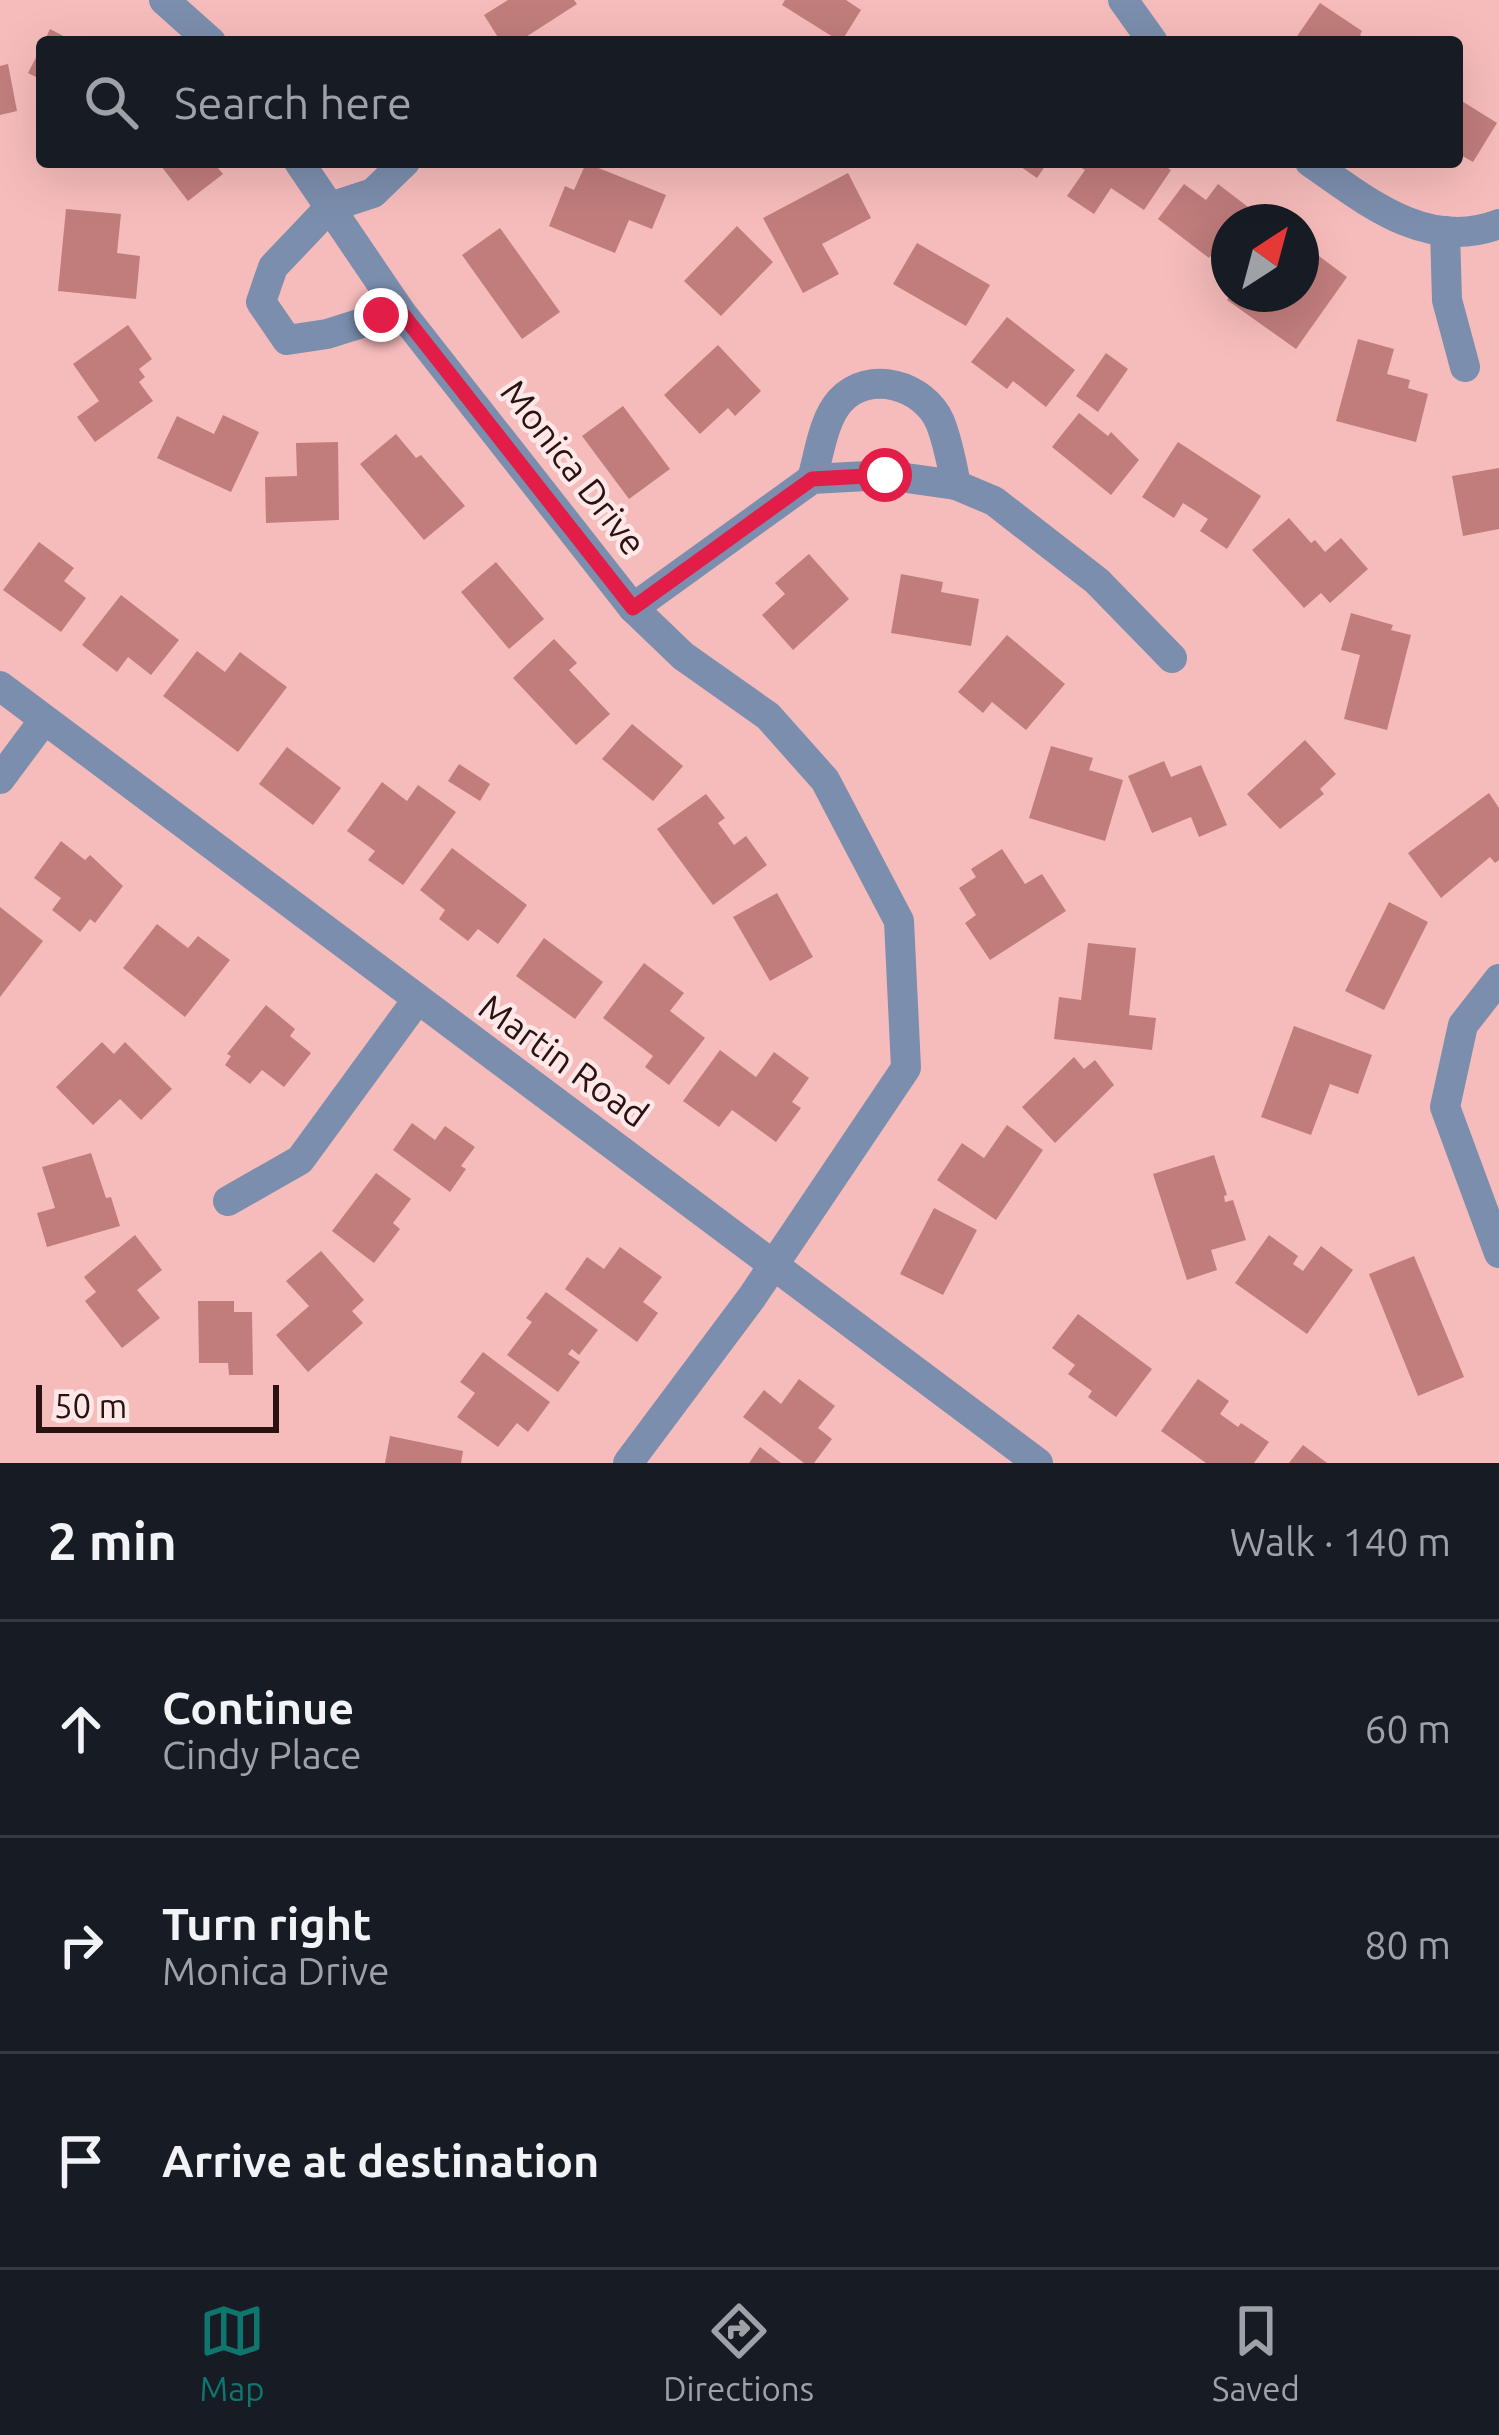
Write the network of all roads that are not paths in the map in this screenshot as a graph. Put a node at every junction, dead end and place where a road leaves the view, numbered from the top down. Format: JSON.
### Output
{"nodes":[{"id":1,"x":164,"y":0,"type":"edge"},
{"id":2,"x":1123,"y":0,"type":"edge"},
{"id":3,"x":204,"y":36,"type":"edge"},
{"id":4,"x":1149,"y":36,"type":"edge"},
{"id":5,"x":302,"y":168,"type":"edge"},
{"id":6,"x":399,"y":168,"type":"edge"},
{"id":7,"x":1319,"y":168,"type":"edge"},
{"id":8,"x":330,"y":207,"type":"junction"},
{"id":9,"x":1499,"y":224,"type":"edge"},
{"id":10,"x":1445,"y":231,"type":"junction"},
{"id":11,"x":400,"y":311,"type":"junction"},
{"id":12,"x":1465,"y":367,"type":"dead end"},
{"id":13,"x":812,"y":479,"type":"junction"},
{"id":14,"x":956,"y":485,"type":"junction"},
{"id":15,"x":633,"y":608,"type":"junction"},
{"id":16,"x":1172,"y":658,"type":"dead end"},
{"id":17,"x":0,"y":686,"type":"edge"},
{"id":18,"x":44,"y":720,"type":"junction"},
{"id":19,"x":0,"y":778,"type":"edge"},
{"id":20,"x":1499,"y":979,"type":"edge"},
{"id":21,"x":417,"y":1000,"type":"junction"},
{"id":22,"x":228,"y":1202,"type":"dead end"},
{"id":23,"x":1499,"y":1252,"type":"edge"},
{"id":24,"x":775,"y":1264,"type":"junction"},
{"id":25,"x":628,"y":1463,"type":"edge"},
{"id":26,"x":1038,"y":1463,"type":"edge"}],
"edges":[{"from":1,"to":3,"type":"street"},
{"from":2,"to":4,"type":"street"},
{"from":5,"to":8,"type":"street","name":"Monica Drive"},
{"from":6,"to":8,"type":"street"},
{"from":7,"to":10,"type":"street"},
{"from":8,"to":11,"type":"street","name":"Monica Drive"},
{"from":8,"to":11,"type":"street"},
{"from":9,"to":10,"type":"street"},
{"from":10,"to":12,"type":"street"},
{"from":11,"to":15,"type":"street","name":"Monica Drive"},
{"from":13,"to":14,"type":"street"},
{"from":13,"to":14,"type":"street"},
{"from":13,"to":15,"type":"street"},
{"from":14,"to":16,"type":"street"},
{"from":15,"to":24,"type":"street","name":"Monica Drive"},
{"from":17,"to":18,"type":"street","name":"Martin Road"},
{"from":18,"to":19,"type":"street"},
{"from":18,"to":21,"type":"street","name":"Martin Road"},
{"from":20,"to":23,"type":"street"},
{"from":21,"to":22,"type":"street"},
{"from":21,"to":24,"type":"street","name":"Martin Road"},
{"from":24,"to":25,"type":"street","name":"Monica Drive"},
{"from":24,"to":26,"type":"street","name":"Martin Road"}]}
